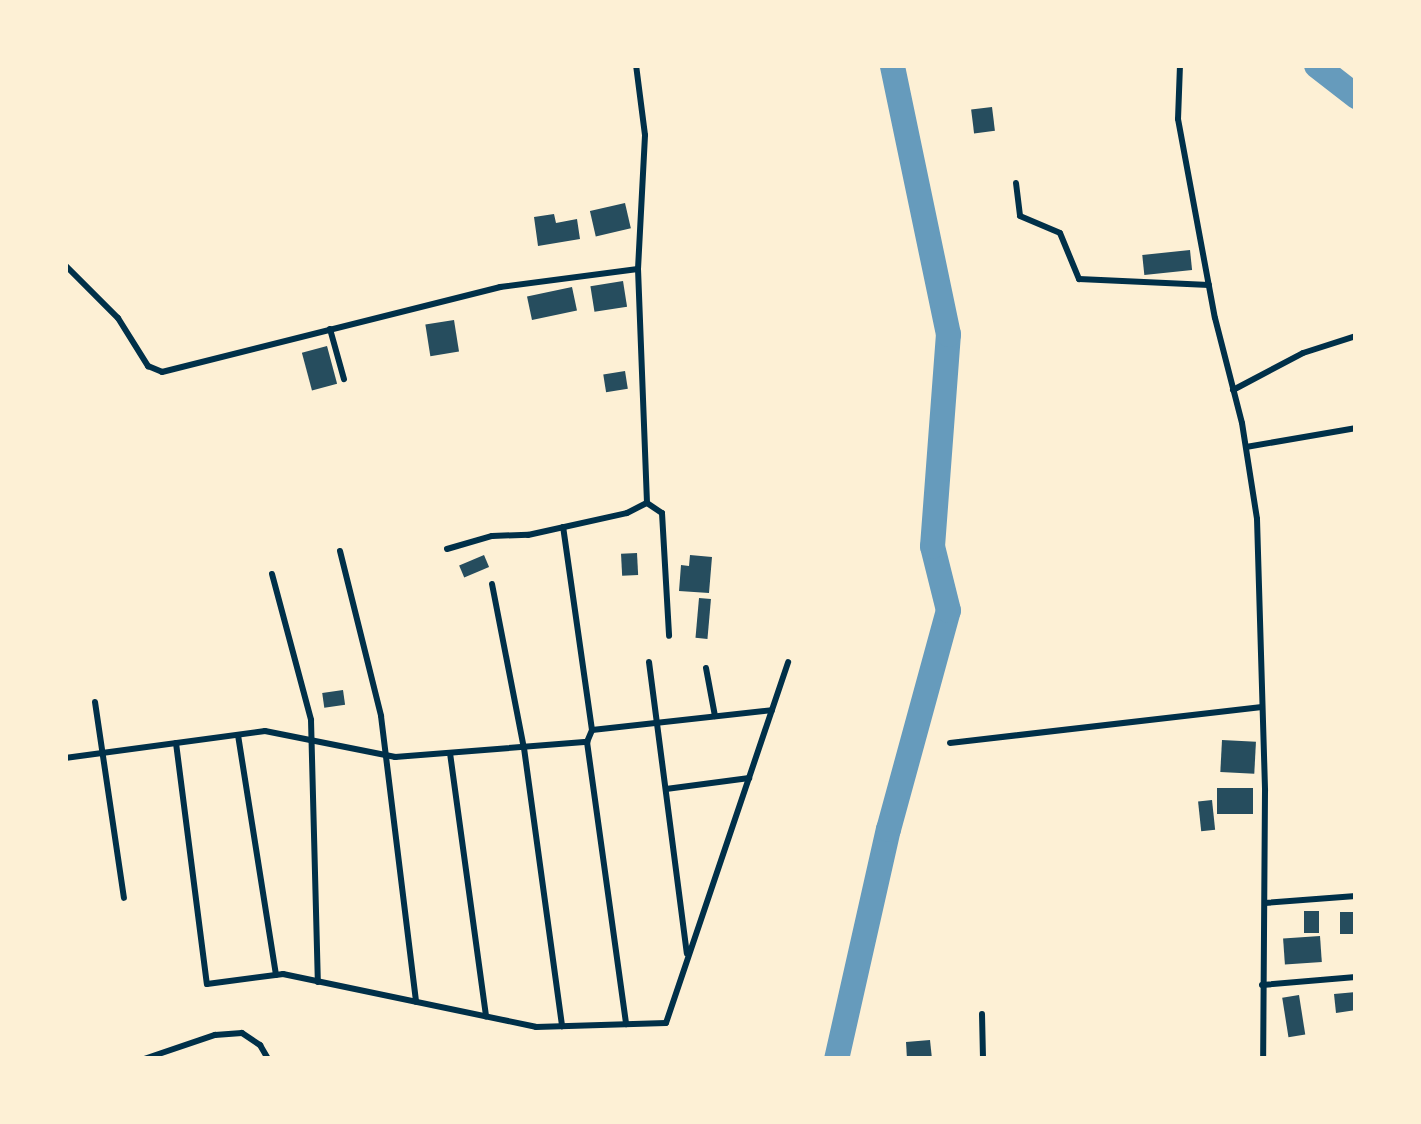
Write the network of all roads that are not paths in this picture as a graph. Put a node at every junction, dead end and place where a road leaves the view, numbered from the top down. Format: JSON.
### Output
{"nodes":[{"id":1,"x":636,"y":65,"type":"edge"},
{"id":2,"x":1180,"y":65,"type":"edge"},
{"id":3,"x":1016,"y":183,"type":"dead end"},
{"id":4,"x":65,"y":265,"type":"edge"},
{"id":5,"x":638,"y":269,"type":"junction"},
{"id":6,"x":1209,"y":285,"type":"junction"},
{"id":7,"x":330,"y":330,"type":"junction"},
{"id":8,"x":1356,"y":336,"type":"edge"},
{"id":9,"x":344,"y":379,"type":"dead end"},
{"id":10,"x":1233,"y":390,"type":"junction"},
{"id":11,"x":1356,"y":428,"type":"edge"},
{"id":12,"x":1246,"y":446,"type":"junction"},
{"id":13,"x":647,"y":503,"type":"junction"},
{"id":14,"x":564,"y":527,"type":"junction"},
{"id":15,"x":447,"y":549,"type":"dead end"},
{"id":16,"x":340,"y":551,"type":"dead end"},
{"id":17,"x":272,"y":574,"type":"dead end"},
{"id":18,"x":492,"y":584,"type":"dead end"},
{"id":19,"x":669,"y":636,"type":"dead end"},
{"id":20,"x":650,"y":662,"type":"dead end"},
{"id":21,"x":788,"y":662,"type":"dead end"},
{"id":22,"x":706,"y":668,"type":"dead end"},
{"id":23,"x":95,"y":702,"type":"dead end"},
{"id":24,"x":1262,"y":707,"type":"junction"},
{"id":25,"x":772,"y":710,"type":"junction"},
{"id":26,"x":715,"y":716,"type":"junction"},
{"id":27,"x":658,"y":723,"type":"junction"},
{"id":28,"x":592,"y":730,"type":"junction"},
{"id":29,"x":238,"y":734,"type":"junction"},
{"id":30,"x":312,"y":740,"type":"junction"},
{"id":31,"x":587,"y":742,"type":"junction"},
{"id":32,"x":176,"y":743,"type":"junction"},
{"id":33,"x":950,"y":743,"type":"dead end"},
{"id":34,"x":524,"y":748,"type":"junction"},
{"id":35,"x":103,"y":753,"type":"junction"},
{"id":36,"x":450,"y":753,"type":"junction"},
{"id":37,"x":384,"y":756,"type":"junction"},
{"id":38,"x":65,"y":758,"type":"edge"},
{"id":39,"x":749,"y":778,"type":"junction"},
{"id":40,"x":666,"y":789,"type":"junction"},
{"id":41,"x":1356,"y":896,"type":"edge"},
{"id":42,"x":124,"y":898,"type":"dead end"},
{"id":43,"x":1264,"y":904,"type":"junction"},
{"id":44,"x":688,"y":958,"type":"junction"},
{"id":45,"x":276,"y":975,"type":"junction"},
{"id":46,"x":1356,"y":977,"type":"edge"},
{"id":47,"x":318,"y":982,"type":"junction"},
{"id":48,"x":1262,"y":986,"type":"junction"},
{"id":49,"x":416,"y":1002,"type":"junction"},
{"id":50,"x":982,"y":1014,"type":"dead end"},
{"id":51,"x":486,"y":1017,"type":"junction"},
{"id":52,"x":626,"y":1024,"type":"junction"},
{"id":53,"x":562,"y":1026,"type":"junction"},
{"id":54,"x":144,"y":1059,"type":"edge"},
{"id":55,"x":268,"y":1059,"type":"edge"},
{"id":56,"x":983,"y":1059,"type":"edge"},
{"id":57,"x":1263,"y":1059,"type":"edge"}],
"edges":[{"from":1,"to":5,"type":"street"},
{"from":2,"to":6,"type":"street"},
{"from":3,"to":6,"type":"street"},
{"from":4,"to":7,"type":"street"},
{"from":5,"to":7,"type":"street"},
{"from":5,"to":13,"type":"street"},
{"from":6,"to":10,"type":"street"},
{"from":7,"to":9,"type":"street"},
{"from":8,"to":10,"type":"street"},
{"from":10,"to":12,"type":"street"},
{"from":11,"to":12,"type":"street"},
{"from":12,"to":24,"type":"street"},
{"from":13,"to":14,"type":"street"},
{"from":13,"to":19,"type":"street"},
{"from":14,"to":15,"type":"street"},
{"from":14,"to":28,"type":"street"},
{"from":16,"to":37,"type":"street"},
{"from":17,"to":30,"type":"street"},
{"from":18,"to":34,"type":"street"},
{"from":20,"to":27,"type":"street"},
{"from":21,"to":25,"type":"street"},
{"from":22,"to":26,"type":"street"},
{"from":23,"to":35,"type":"street"},
{"from":24,"to":33,"type":"street"},
{"from":24,"to":43,"type":"street"},
{"from":25,"to":26,"type":"street"},
{"from":25,"to":39,"type":"street"},
{"from":26,"to":27,"type":"street"},
{"from":27,"to":28,"type":"street"},
{"from":27,"to":40,"type":"street"},
{"from":28,"to":31,"type":"street"},
{"from":29,"to":30,"type":"street"},
{"from":29,"to":32,"type":"street"},
{"from":29,"to":45,"type":"street"},
{"from":30,"to":37,"type":"street"},
{"from":30,"to":47,"type":"street"},
{"from":31,"to":34,"type":"street"},
{"from":31,"to":52,"type":"street"},
{"from":32,"to":35,"type":"street"},
{"from":32,"to":45,"type":"street"},
{"from":34,"to":36,"type":"street"},
{"from":34,"to":53,"type":"street"},
{"from":35,"to":38,"type":"street"},
{"from":35,"to":42,"type":"street"},
{"from":36,"to":37,"type":"street"},
{"from":36,"to":51,"type":"street"},
{"from":37,"to":49,"type":"street"},
{"from":39,"to":40,"type":"street"},
{"from":39,"to":44,"type":"street"},
{"from":40,"to":44,"type":"street"},
{"from":41,"to":43,"type":"street"},
{"from":43,"to":48,"type":"street"},
{"from":44,"to":52,"type":"street"},
{"from":45,"to":47,"type":"street"},
{"from":46,"to":48,"type":"street"},
{"from":47,"to":49,"type":"street"},
{"from":48,"to":57,"type":"street"},
{"from":49,"to":51,"type":"street"},
{"from":50,"to":56,"type":"street"},
{"from":51,"to":53,"type":"street"},
{"from":52,"to":53,"type":"street"},
{"from":54,"to":55,"type":"street"}]}
